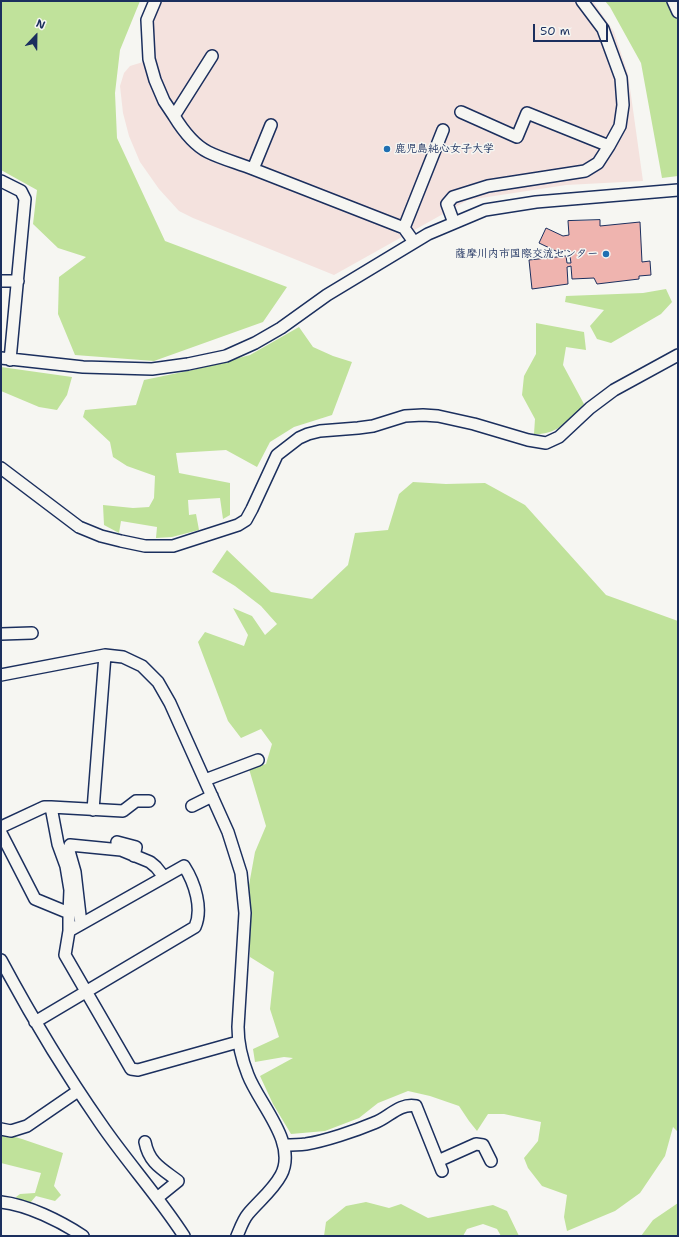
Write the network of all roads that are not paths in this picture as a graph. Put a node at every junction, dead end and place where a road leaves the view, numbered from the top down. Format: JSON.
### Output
{"nodes":[{"id":1,"x":155,"y":1,"type":"edge"},
{"id":2,"x":582,"y":1,"type":"edge"},
{"id":3,"x":673,"y":1,"type":"edge"},
{"id":4,"x":678,"y":12,"type":"edge"},
{"id":5,"x":212,"y":56,"type":"dead end"},
{"id":6,"x":461,"y":112,"type":"dead end"},
{"id":7,"x":174,"y":116,"type":"junction"},
{"id":8,"x":271,"y":125,"type":"dead end"},
{"id":9,"x":443,"y":130,"type":"dead end"},
{"id":10,"x":609,"y":146,"type":"junction"},
{"id":11,"x":253,"y":169,"type":"junction"},
{"id":12,"x":1,"y":181,"type":"edge"},
{"id":13,"x":678,"y":190,"type":"edge"},
{"id":14,"x":454,"y":223,"type":"junction"},
{"id":15,"x":404,"y":228,"type":"junction"},
{"id":16,"x":414,"y":242,"type":"junction"},
{"id":17,"x":1,"y":281,"type":"edge"},
{"id":18,"x":18,"y":281,"type":"junction"},
{"id":19,"x":678,"y":355,"type":"edge"},
{"id":20,"x":5,"y":359,"type":"edge"},
{"id":21,"x":1,"y":468,"type":"edge"},
{"id":22,"x":32,"y":633,"type":"dead end"},
{"id":23,"x":1,"y":634,"type":"edge"},
{"id":24,"x":105,"y":655,"type":"junction"},
{"id":25,"x":1,"y":675,"type":"edge"},
{"id":26,"x":258,"y":760,"type":"dead end"},
{"id":27,"x":205,"y":780,"type":"junction"},
{"id":28,"x":212,"y":796,"type":"junction"},
{"id":29,"x":149,"y":801,"type":"dead end"},
{"id":30,"x":192,"y":806,"type":"dead end"},
{"id":31,"x":52,"y":807,"type":"junction"},
{"id":32,"x":93,"y":810,"type":"junction"},
{"id":33,"x":1,"y":827,"type":"edge"},
{"id":34,"x":1,"y":833,"type":"edge"},
{"id":35,"x":117,"y":842,"type":"dead end"},
{"id":36,"x":134,"y":856,"type":"junction"},
{"id":37,"x":164,"y":877,"type":"junction"},
{"id":38,"x":69,"y":913,"type":"junction"},
{"id":39,"x":81,"y":924,"type":"junction"},
{"id":40,"x":69,"y":931,"type":"junction"},
{"id":41,"x":2,"y":964,"type":"edge"},
{"id":42,"x":86,"y":992,"type":"junction"},
{"id":43,"x":35,"y":1022,"type":"junction"},
{"id":44,"x":238,"y":1042,"type":"junction"},
{"id":45,"x":78,"y":1091,"type":"junction"},
{"id":46,"x":1,"y":1129,"type":"edge"},
{"id":47,"x":145,"y":1142,"type":"dead end"},
{"id":48,"x":284,"y":1145,"type":"junction"},
{"id":49,"x":491,"y":1161,"type":"dead end"},
{"id":50,"x":156,"y":1198,"type":"junction"},
{"id":51,"x":1,"y":1202,"type":"edge"},
{"id":52,"x":70,"y":1232,"type":"edge"},
{"id":53,"x":83,"y":1236,"type":"edge"},
{"id":54,"x":184,"y":1236,"type":"edge"},
{"id":55,"x":237,"y":1236,"type":"edge"}],
"edges":[{"from":1,"to":7,"type":"street"},
{"from":2,"to":10,"type":"street"},
{"from":3,"to":4,"type":"street"},
{"from":5,"to":7,"type":"street"},
{"from":6,"to":10,"type":"street"},
{"from":7,"to":11,"type":"street"},
{"from":8,"to":11,"type":"street"},
{"from":9,"to":15,"type":"street"},
{"from":10,"to":14,"type":"street"},
{"from":11,"to":15,"type":"street"},
{"from":12,"to":18,"type":"street"},
{"from":13,"to":14,"type":"street"},
{"from":14,"to":16,"type":"street"},
{"from":15,"to":16,"type":"street"},
{"from":16,"to":20,"type":"street"},
{"from":17,"to":18,"type":"street"},
{"from":18,"to":20,"type":"street"},
{"from":19,"to":21,"type":"street"},
{"from":22,"to":23,"type":"street"},
{"from":24,"to":25,"type":"street"},
{"from":24,"to":27,"type":"street"},
{"from":24,"to":32,"type":"street"},
{"from":26,"to":27,"type":"street"},
{"from":27,"to":28,"type":"street"},
{"from":28,"to":30,"type":"street"},
{"from":28,"to":44,"type":"street"},
{"from":29,"to":32,"type":"street"},
{"from":31,"to":32,"type":"street"},
{"from":31,"to":33,"type":"street"},
{"from":31,"to":38,"type":"street"},
{"from":34,"to":38,"type":"street"},
{"from":35,"to":36,"type":"street"},
{"from":36,"to":37,"type":"street"},
{"from":36,"to":39,"type":"street"},
{"from":37,"to":39,"type":"street"},
{"from":37,"to":42,"type":"street"},
{"from":38,"to":40,"type":"street"},
{"from":39,"to":40,"type":"street"},
{"from":40,"to":42,"type":"street"},
{"from":41,"to":43,"type":"street"},
{"from":42,"to":43,"type":"street"},
{"from":42,"to":44,"type":"street"},
{"from":43,"to":45,"type":"street"},
{"from":44,"to":48,"type":"street"},
{"from":45,"to":46,"type":"street"},
{"from":45,"to":50,"type":"street"},
{"from":47,"to":50,"type":"street"},
{"from":48,"to":49,"type":"street"},
{"from":48,"to":55,"type":"street"},
{"from":50,"to":54,"type":"street"},
{"from":51,"to":52,"type":"street"},
{"from":52,"to":53,"type":"street"}]}
